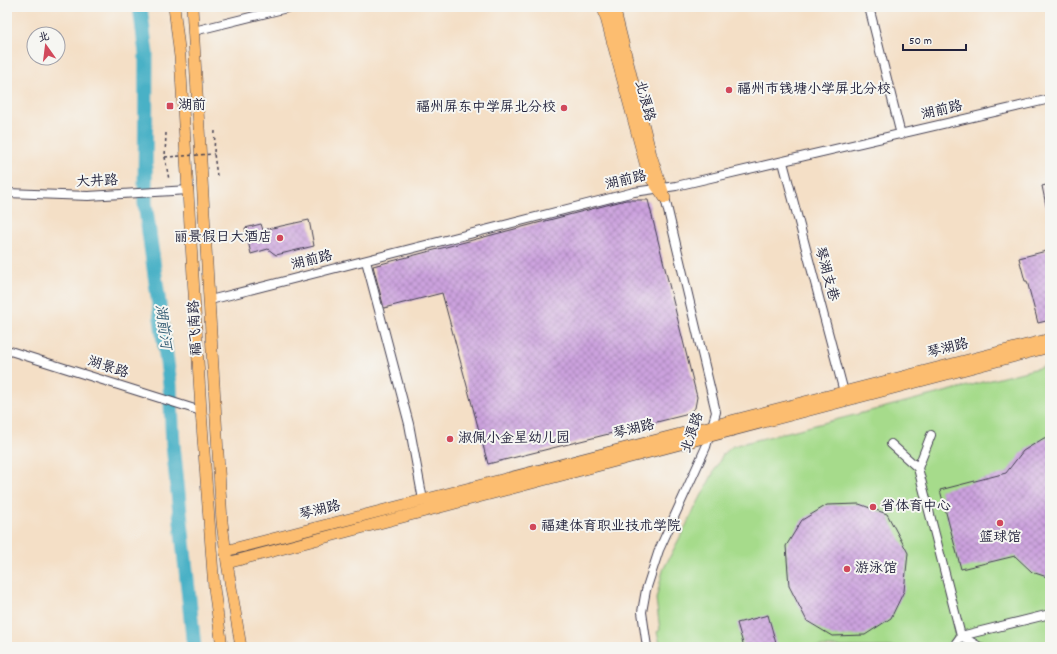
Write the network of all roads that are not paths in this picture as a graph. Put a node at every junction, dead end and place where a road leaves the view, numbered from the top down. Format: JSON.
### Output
{"nodes":[{"id":1,"x":174,"y":7,"type":"edge"},
{"id":2,"x":192,"y":7,"type":"edge"},
{"id":3,"x":291,"y":7,"type":"edge"},
{"id":4,"x":603,"y":7,"type":"edge"},
{"id":5,"x":614,"y":7,"type":"edge"},
{"id":6,"x":869,"y":7,"type":"edge"},
{"id":7,"x":194,"y":31,"type":"junction"},
{"id":8,"x":1050,"y":99,"type":"edge"},
{"id":9,"x":901,"y":135,"type":"junction"},
{"id":10,"x":783,"y":162,"type":"junction"},
{"id":11,"x":658,"y":187,"type":"junction"},
{"id":12,"x":189,"y":190,"type":"junction"},
{"id":13,"x":7,"y":194,"type":"edge"},
{"id":14,"x":665,"y":198,"type":"joint"},
{"id":15,"x":366,"y":260,"type":"junction"},
{"id":16,"x":210,"y":300,"type":"junction"},
{"id":17,"x":1050,"y":339,"type":"edge"},
{"id":18,"x":1050,"y":347,"type":"edge"},
{"id":19,"x":7,"y":350,"type":"edge"},
{"id":20,"x":844,"y":392,"type":"junction"},
{"id":21,"x":201,"y":411,"type":"junction"},
{"id":22,"x":712,"y":430,"type":"junction"},
{"id":23,"x":931,"y":435,"type":"dead end"},
{"id":24,"x":891,"y":444,"type":"dead end"},
{"id":25,"x":918,"y":468,"type":"junction"},
{"id":26,"x":423,"y":500,"type":"junction"},
{"id":27,"x":225,"y":551,"type":"junction"},
{"id":28,"x":227,"y":562,"type":"junction"},
{"id":29,"x":1050,"y":614,"type":"edge"},
{"id":30,"x":961,"y":636,"type":"junction"},
{"id":31,"x":222,"y":647,"type":"edge"},
{"id":32,"x":241,"y":647,"type":"edge"},
{"id":33,"x":647,"y":647,"type":"edge"},
{"id":34,"x":953,"y":647,"type":"edge"},
{"id":35,"x":980,"y":647,"type":"edge"}],
"edges":[{"from":1,"to":12,"type":"main road","name":"福飞南路"},
{"from":2,"to":7,"type":"main road","name":"福飞南路"},
{"from":3,"to":7,"type":"street"},
{"from":4,"to":11,"type":"main road","name":"北浪路"},
{"from":5,"to":11,"type":"main road","name":"北浪路"},
{"from":6,"to":9,"type":"street"},
{"from":7,"to":16,"type":"main road","name":"福飞南路"},
{"from":8,"to":9,"type":"street","name":"湖前路"},
{"from":9,"to":10,"type":"street","name":"湖前路"},
{"from":10,"to":11,"type":"street","name":"湖前路"},
{"from":10,"to":20,"type":"street","name":"琴湖支巷"},
{"from":11,"to":14,"type":"main road","name":"北浪路"},
{"from":11,"to":15,"type":"street","name":"湖前路"},
{"from":12,"to":13,"type":"street","name":"大井路"},
{"from":12,"to":21,"type":"main road","name":"福飞南路"},
{"from":14,"to":22,"type":"street","name":"北浪路"},
{"from":15,"to":16,"type":"street","name":"湖前路"},
{"from":15,"to":26,"type":"street"},
{"from":16,"to":27,"type":"main road","name":"福飞南路"},
{"from":17,"to":20,"type":"main road","name":"琴湖路"},
{"from":18,"to":22,"type":"main road"},
{"from":19,"to":21,"type":"street","name":"湖景路"},
{"from":20,"to":22,"type":"main road","name":"琴湖路"},
{"from":21,"to":31,"type":"main road","name":"福飞南路"},
{"from":22,"to":26,"type":"main road","name":"琴湖路"},
{"from":22,"to":28,"type":"main road"},
{"from":22,"to":33,"type":"street","name":"北浪路"},
{"from":23,"to":25,"type":"street"},
{"from":24,"to":25,"type":"street"},
{"from":25,"to":30,"type":"street"},
{"from":26,"to":27,"type":"main road","name":"琴湖路"},
{"from":27,"to":28,"type":"main road","name":"福飞南路"},
{"from":28,"to":32,"type":"main road","name":"福飞南路"},
{"from":29,"to":30,"type":"street"},
{"from":30,"to":34,"type":"street"},
{"from":30,"to":35,"type":"street"}]}
